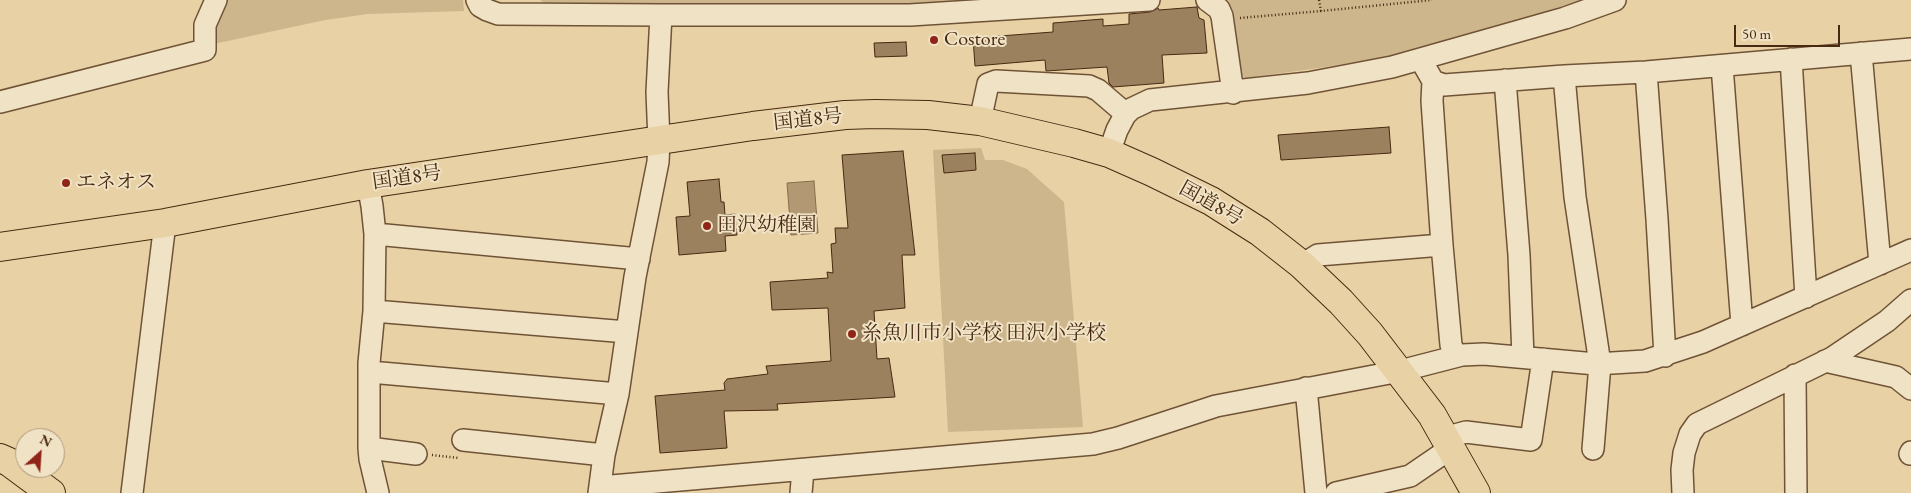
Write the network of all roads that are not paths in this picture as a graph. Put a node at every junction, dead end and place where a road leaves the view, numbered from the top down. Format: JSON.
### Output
{"nodes":[{"id":1,"x":216,"y":0,"type":"edge"},
{"id":2,"x":477,"y":0,"type":"edge"},
{"id":3,"x":1149,"y":0,"type":"edge"},
{"id":4,"x":1207,"y":0,"type":"edge"},
{"id":5,"x":1615,"y":0,"type":"edge"},
{"id":6,"x":533,"y":7,"type":"edge"},
{"id":7,"x":661,"y":14,"type":"junction"},
{"id":8,"x":1911,"y":49,"type":"edge"},
{"id":9,"x":1861,"y":53,"type":"junction"},
{"id":10,"x":1791,"y":59,"type":"junction"},
{"id":11,"x":1421,"y":60,"type":"junction"},
{"id":12,"x":1722,"y":66,"type":"junction"},
{"id":13,"x":1646,"y":72,"type":"junction"},
{"id":14,"x":1564,"y":76,"type":"junction"},
{"id":15,"x":1505,"y":80,"type":"junction"},
{"id":16,"x":1433,"y":81,"type":"junction"},
{"id":17,"x":1233,"y":92,"type":"junction"},
{"id":18,"x":0,"y":102,"type":"edge"},
{"id":19,"x":1126,"y":114,"type":"junction"},
{"id":20,"x":980,"y":121,"type":"junction"},
{"id":21,"x":659,"y":141,"type":"junction"},
{"id":22,"x":1109,"y":154,"type":"junction"},
{"id":23,"x":368,"y":184,"type":"junction"},
{"id":24,"x":165,"y":223,"type":"junction"},
{"id":25,"x":375,"y":234,"type":"junction"},
{"id":26,"x":1442,"y":245,"type":"junction"},
{"id":27,"x":0,"y":247,"type":"edge"},
{"id":28,"x":1911,"y":250,"type":"edge"},
{"id":29,"x":639,"y":260,"type":"junction"},
{"id":30,"x":1880,"y":264,"type":"junction"},
{"id":31,"x":1302,"y":265,"type":"junction"},
{"id":32,"x":1806,"y":297,"type":"junction"},
{"id":33,"x":1911,"y":300,"type":"edge"},
{"id":34,"x":374,"y":311,"type":"junction"},
{"id":35,"x":1742,"y":325,"type":"junction"},
{"id":36,"x":627,"y":332,"type":"junction"},
{"id":37,"x":1456,"y":356,"type":"junction"},
{"id":38,"x":1665,"y":356,"type":"junction"},
{"id":39,"x":1533,"y":358,"type":"junction"},
{"id":40,"x":1825,"y":361,"type":"junction"},
{"id":41,"x":1600,"y":364,"type":"junction"},
{"id":42,"x":1400,"y":371,"type":"junction"},
{"id":43,"x":370,"y":372,"type":"junction"},
{"id":44,"x":1795,"y":375,"type":"junction"},
{"id":45,"x":1306,"y":388,"type":"junction"},
{"id":46,"x":1911,"y":390,"type":"edge"},
{"id":47,"x":618,"y":394,"type":"junction"},
{"id":48,"x":463,"y":440,"type":"road end"},
{"id":49,"x":1448,"y":443,"type":"junction"},
{"id":50,"x":369,"y":448,"type":"junction"},
{"id":51,"x":1593,"y":449,"type":"dead end"},
{"id":52,"x":416,"y":454,"type":"road end"},
{"id":53,"x":604,"y":455,"type":"junction"},
{"id":54,"x":0,"y":458,"type":"edge"},
{"id":55,"x":803,"y":470,"type":"junction"},
{"id":56,"x":761,"y":483,"type":"edge"},
{"id":57,"x":1412,"y":485,"type":"edge"},
{"id":58,"x":600,"y":490,"type":"edge"},
{"id":59,"x":51,"y":493,"type":"edge"},
{"id":60,"x":132,"y":493,"type":"edge"},
{"id":61,"x":378,"y":493,"type":"edge"},
{"id":62,"x":801,"y":493,"type":"edge"},
{"id":63,"x":1316,"y":493,"type":"edge"},
{"id":64,"x":1336,"y":493,"type":"edge"},
{"id":65,"x":1476,"y":493,"type":"edge"},
{"id":66,"x":1683,"y":493,"type":"edge"},
{"id":67,"x":1796,"y":493,"type":"edge"}],
"edges":[{"from":1,"to":18,"type":"street"},
{"from":2,"to":6,"type":"street"},
{"from":3,"to":7,"type":"street"},
{"from":4,"to":17,"type":"street"},
{"from":5,"to":11,"type":"street"},
{"from":6,"to":7,"type":"street"},
{"from":7,"to":21,"type":"street"},
{"from":8,"to":9,"type":"street"},
{"from":9,"to":10,"type":"street"},
{"from":9,"to":30,"type":"street"},
{"from":10,"to":12,"type":"street"},
{"from":10,"to":32,"type":"street"},
{"from":11,"to":16,"type":"street"},
{"from":11,"to":17,"type":"street"},
{"from":12,"to":13,"type":"street"},
{"from":12,"to":35,"type":"street"},
{"from":13,"to":14,"type":"street"},
{"from":13,"to":38,"type":"street"},
{"from":14,"to":15,"type":"street"},
{"from":14,"to":41,"type":"street"},
{"from":15,"to":16,"type":"street"},
{"from":15,"to":39,"type":"street"},
{"from":16,"to":26,"type":"street"},
{"from":17,"to":19,"type":"street"},
{"from":19,"to":20,"type":"street"},
{"from":19,"to":22,"type":"street"},
{"from":20,"to":21,"type":"main road","name":"国道8号"},
{"from":20,"to":22,"type":"main road","name":"国道8号"},
{"from":21,"to":23,"type":"main road","name":"国道8号"},
{"from":21,"to":29,"type":"street"},
{"from":22,"to":31,"type":"main road","name":"国道8号"},
{"from":23,"to":24,"type":"main road","name":"国道8号"},
{"from":23,"to":25,"type":"street"},
{"from":24,"to":27,"type":"main road","name":"国道8号"},
{"from":24,"to":60,"type":"street"},
{"from":25,"to":29,"type":"street"},
{"from":25,"to":34,"type":"street"},
{"from":26,"to":31,"type":"street"},
{"from":26,"to":37,"type":"street"},
{"from":28,"to":30,"type":"street"},
{"from":29,"to":36,"type":"street"},
{"from":30,"to":32,"type":"street"},
{"from":31,"to":42,"type":"main road","name":"国道8号"},
{"from":32,"to":35,"type":"street"},
{"from":33,"to":40,"type":"street"},
{"from":34,"to":36,"type":"street"},
{"from":34,"to":43,"type":"street"},
{"from":35,"to":38,"type":"street"},
{"from":36,"to":47,"type":"street"},
{"from":37,"to":39,"type":"street"},
{"from":37,"to":42,"type":"street"},
{"from":38,"to":41,"type":"street"},
{"from":39,"to":41,"type":"street"},
{"from":39,"to":49,"type":"street"},
{"from":40,"to":44,"type":"street"},
{"from":40,"to":46,"type":"street"},
{"from":41,"to":51,"type":"street"},
{"from":42,"to":45,"type":"street"},
{"from":42,"to":49,"type":"main road","name":"国道8号"},
{"from":43,"to":47,"type":"street"},
{"from":43,"to":50,"type":"street"},
{"from":44,"to":66,"type":"street"},
{"from":44,"to":67,"type":"street"},
{"from":45,"to":55,"type":"street"},
{"from":45,"to":63,"type":"street"},
{"from":47,"to":53,"type":"street"},
{"from":48,"to":53,"type":"street"},
{"from":49,"to":57,"type":"street"},
{"from":49,"to":65,"type":"main road","name":"国道8号"},
{"from":50,"to":52,"type":"street"},
{"from":50,"to":61,"type":"street"},
{"from":53,"to":58,"type":"street"},
{"from":54,"to":59,"type":"main road"},
{"from":55,"to":56,"type":"street"},
{"from":55,"to":62,"type":"street"},
{"from":56,"to":58,"type":"street"},
{"from":57,"to":64,"type":"street"}]}
